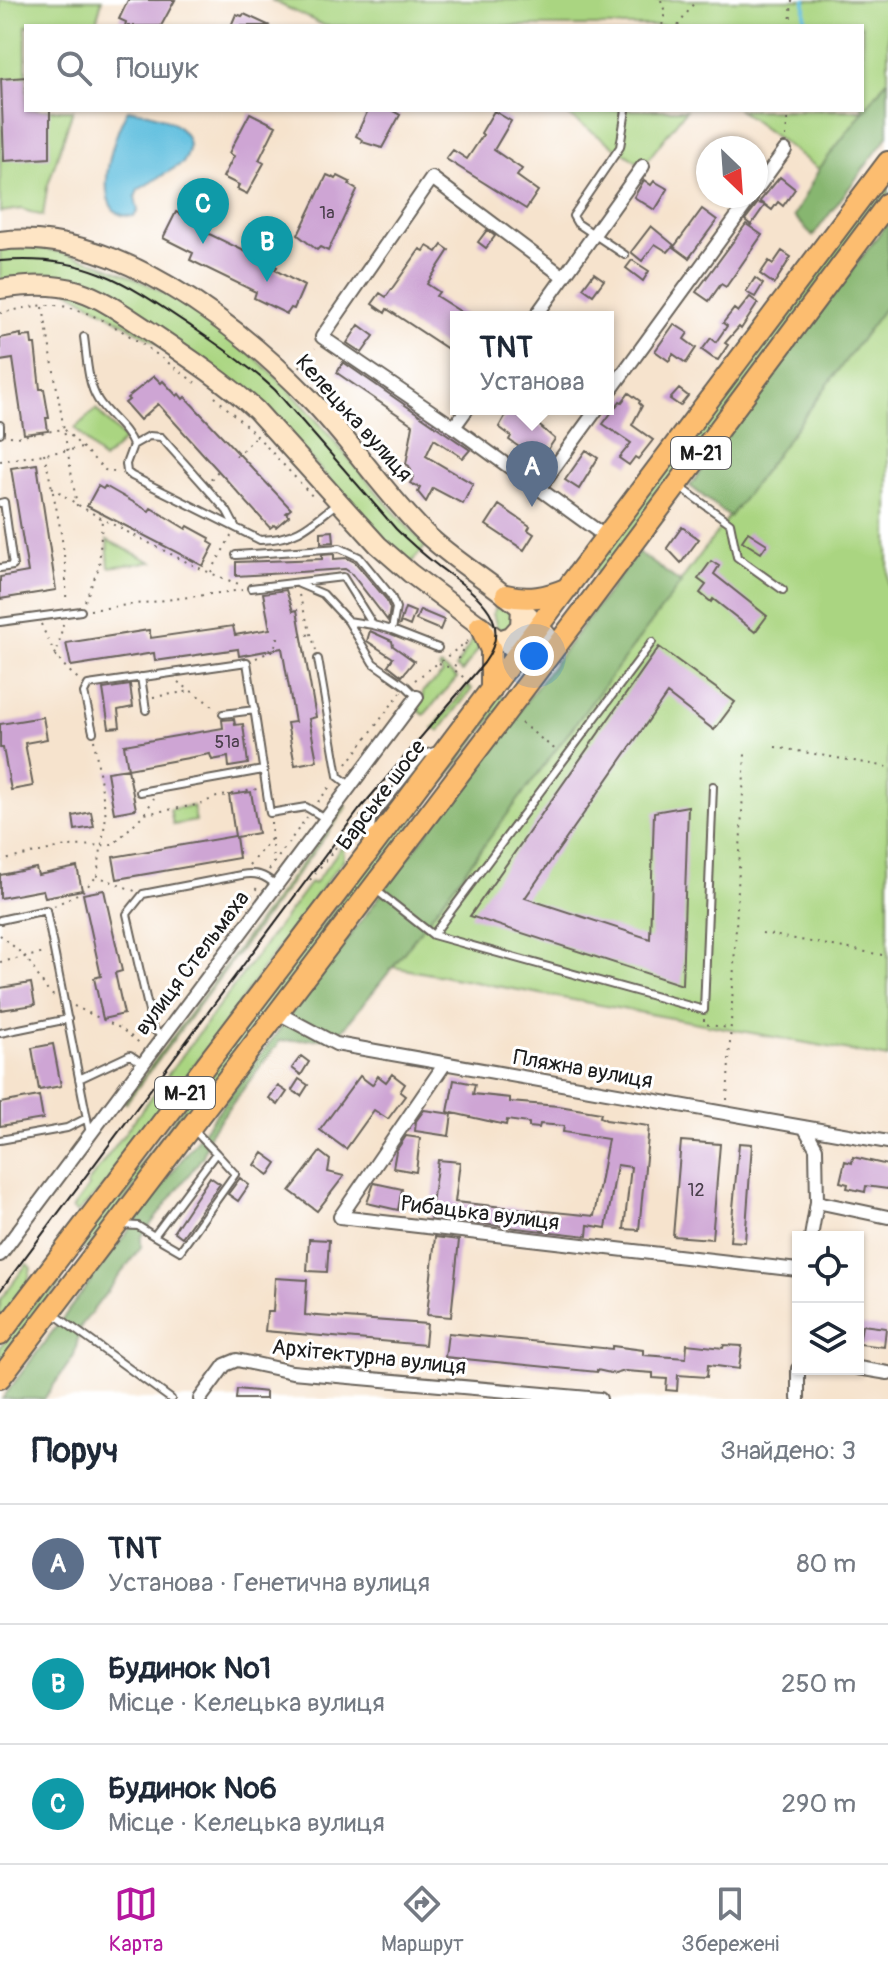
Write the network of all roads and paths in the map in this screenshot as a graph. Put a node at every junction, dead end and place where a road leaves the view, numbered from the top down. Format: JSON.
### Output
{"nodes":[{"id":1,"x":661,"y":0,"type":"edge"},
{"id":2,"x":696,"y":0,"type":"edge"},
{"id":3,"x":792,"y":0,"type":"edge"},
{"id":4,"x":662,"y":24,"type":"edge"},
{"id":5,"x":679,"y":24,"type":"edge"},
{"id":6,"x":790,"y":24,"type":"edge"},
{"id":7,"x":626,"y":112,"type":"edge"},
{"id":8,"x":788,"y":112,"type":"edge"},
{"id":9,"x":785,"y":150,"type":"joint"},
{"id":10,"x":888,"y":162,"type":"edge"},
{"id":11,"x":643,"y":166,"type":"dead end"},
{"id":12,"x":768,"y":173,"type":"edge"},
{"id":13,"x":888,"y":203,"type":"edge"},
{"id":14,"x":743,"y":208,"type":"edge"},
{"id":15,"x":595,"y":235,"type":"junction"},
{"id":16,"x":0,"y":241,"type":"edge"},
{"id":17,"x":625,"y":255,"type":"dead end"},
{"id":18,"x":564,"y":277,"type":"junction"},
{"id":19,"x":0,"y":289,"type":"edge"},
{"id":20,"x":43,"y":306,"type":"junction"},
{"id":21,"x":539,"y":311,"type":"edge"},
{"id":22,"x":0,"y":313,"type":"edge"},
{"id":23,"x":84,"y":337,"type":"dead end"},
{"id":24,"x":322,"y":337,"type":"junction"},
{"id":25,"x":300,"y":367,"type":"dead end"},
{"id":26,"x":199,"y":385,"type":"dead end"},
{"id":27,"x":614,"y":386,"type":"edge"},
{"id":28,"x":211,"y":393,"type":"dead end"},
{"id":29,"x":463,"y":415,"type":"edge"},
{"id":30,"x":593,"y":415,"type":"edge"},
{"id":31,"x":0,"y":425,"type":"edge"},
{"id":32,"x":454,"y":427,"type":"junction"},
{"id":33,"x":64,"y":429,"type":"junction"},
{"id":34,"x":1,"y":433,"type":"edge"},
{"id":35,"x":257,"y":436,"type":"junction"},
{"id":36,"x":133,"y":445,"type":"junction"},
{"id":37,"x":67,"y":448,"type":"junction"},
{"id":38,"x":83,"y":448,"type":"junction"},
{"id":39,"x":44,"y":453,"type":"junction"},
{"id":40,"x":236,"y":456,"type":"dead end"},
{"id":41,"x":0,"y":461,"type":"edge"},
{"id":42,"x":132,"y":476,"type":"junction"},
{"id":43,"x":677,"y":485,"type":"junction"},
{"id":44,"x":52,"y":487,"type":"junction"},
{"id":45,"x":540,"y":487,"type":"junction"},
{"id":46,"x":0,"y":503,"type":"edge"},
{"id":47,"x":77,"y":506,"type":"junction"},
{"id":48,"x":332,"y":507,"type":"junction"},
{"id":49,"x":102,"y":519,"type":"junction"},
{"id":50,"x":236,"y":528,"type":"junction"},
{"id":51,"x":606,"y":537,"type":"junction"},
{"id":52,"x":236,"y":555,"type":"dead end"},
{"id":53,"x":0,"y":568,"type":"edge"},
{"id":54,"x":210,"y":574,"type":"junction"},
{"id":55,"x":295,"y":582,"type":"junction"},
{"id":56,"x":251,"y":588,"type":"junction"},
{"id":57,"x":783,"y":590,"type":"dead end"},
{"id":58,"x":565,"y":591,"type":"junction"},
{"id":59,"x":513,"y":601,"type":"junction"},
{"id":60,"x":81,"y":611,"type":"junction"},
{"id":61,"x":583,"y":611,"type":"junction"},
{"id":62,"x":65,"y":613,"type":"junction"},
{"id":63,"x":37,"y":616,"type":"junction"},
{"id":64,"x":348,"y":621,"type":"junction"},
{"id":65,"x":0,"y":622,"type":"edge"},
{"id":66,"x":373,"y":625,"type":"junction"},
{"id":67,"x":540,"y":625,"type":"junction"},
{"id":68,"x":480,"y":626,"type":"junction"},
{"id":69,"x":392,"y":630,"type":"junction"},
{"id":70,"x":313,"y":634,"type":"junction"},
{"id":71,"x":299,"y":636,"type":"dead end"},
{"id":72,"x":280,"y":638,"type":"dead end"},
{"id":73,"x":499,"y":640,"type":"junction"},
{"id":74,"x":652,"y":642,"type":"dead end"},
{"id":75,"x":438,"y":648,"type":"dead end"},
{"id":76,"x":520,"y":651,"type":"junction"},
{"id":77,"x":551,"y":652,"type":"junction"},
{"id":78,"x":56,"y":657,"type":"junction"},
{"id":79,"x":318,"y":659,"type":"joint"},
{"id":80,"x":247,"y":662,"type":"junction"},
{"id":81,"x":439,"y":663,"type":"dead end"},
{"id":82,"x":453,"y":669,"type":"dead end"},
{"id":83,"x":167,"y":673,"type":"junction"},
{"id":84,"x":141,"y":677,"type":"junction"},
{"id":85,"x":88,"y":685,"type":"junction"},
{"id":86,"x":491,"y":690,"type":"junction"},
{"id":87,"x":192,"y":691,"type":"junction"},
{"id":88,"x":417,"y":697,"type":"joint"},
{"id":89,"x":144,"y":699,"type":"junction"},
{"id":90,"x":511,"y":705,"type":"junction"},
{"id":91,"x":146,"y":710,"type":"dead end"},
{"id":92,"x":255,"y":710,"type":"junction"},
{"id":93,"x":223,"y":714,"type":"joint"},
{"id":94,"x":93,"y":732,"type":"joint"},
{"id":95,"x":775,"y":747,"type":"dead end"},
{"id":96,"x":745,"y":754,"type":"dead end"},
{"id":97,"x":888,"y":767,"type":"edge"},
{"id":98,"x":263,"y":770,"type":"junction"},
{"id":99,"x":351,"y":786,"type":"junction"},
{"id":100,"x":713,"y":786,"type":"dead end"},
{"id":101,"x":160,"y":788,"type":"junction"},
{"id":102,"x":266,"y":788,"type":"junction"},
{"id":103,"x":140,"y":792,"type":"dead end"},
{"id":104,"x":362,"y":812,"type":"dead end"},
{"id":105,"x":270,"y":813,"type":"junction"},
{"id":106,"x":144,"y":814,"type":"junction"},
{"id":107,"x":326,"y":819,"type":"junction"},
{"id":108,"x":271,"y":838,"type":"junction"},
{"id":109,"x":102,"y":845,"type":"junction"},
{"id":110,"x":0,"y":861,"type":"edge"},
{"id":111,"x":273,"y":866,"type":"dead end"},
{"id":112,"x":241,"y":875,"type":"junction"},
{"id":113,"x":97,"y":876,"type":"junction"},
{"id":114,"x":310,"y":880,"type":"dead end"},
{"id":115,"x":276,"y":885,"type":"junction"},
{"id":116,"x":373,"y":888,"type":"junction"},
{"id":117,"x":143,"y":894,"type":"junction"},
{"id":118,"x":46,"y":910,"type":"junction"},
{"id":119,"x":0,"y":920,"type":"edge"},
{"id":120,"x":762,"y":933,"type":"dead end"},
{"id":121,"x":433,"y":935,"type":"junction"},
{"id":122,"x":54,"y":951,"type":"junction"},
{"id":123,"x":888,"y":956,"type":"edge"},
{"id":124,"x":0,"y":962,"type":"edge"},
{"id":125,"x":278,"y":1013,"type":"junction"},
{"id":126,"x":68,"y":1019,"type":"junction"},
{"id":127,"x":704,"y":1024,"type":"dead end"},
{"id":128,"x":730,"y":1029,"type":"junction"},
{"id":129,"x":0,"y":1033,"type":"edge"},
{"id":130,"x":162,"y":1036,"type":"junction"},
{"id":131,"x":142,"y":1063,"type":"junction"},
{"id":132,"x":444,"y":1065,"type":"junction"},
{"id":133,"x":79,"y":1079,"type":"junction"},
{"id":134,"x":726,"y":1114,"type":"junction"},
{"id":135,"x":87,"y":1118,"type":"junction"},
{"id":136,"x":804,"y":1127,"type":"junction"},
{"id":137,"x":192,"y":1128,"type":"junction"},
{"id":138,"x":90,"y":1134,"type":"junction"},
{"id":139,"x":0,"y":1140,"type":"edge"},
{"id":140,"x":888,"y":1142,"type":"edge"},
{"id":141,"x":216,"y":1153,"type":"junction"},
{"id":142,"x":817,"y":1202,"type":"junction"},
{"id":143,"x":888,"y":1217,"type":"edge"},
{"id":144,"x":117,"y":1225,"type":"junction"},
{"id":145,"x":812,"y":1231,"type":"edge"},
{"id":146,"x":154,"y":1236,"type":"junction"},
{"id":147,"x":0,"y":1255,"type":"edge"},
{"id":148,"x":59,"y":1257,"type":"junction"},
{"id":149,"x":792,"y":1269,"type":"edge"},
{"id":150,"x":81,"y":1272,"type":"junction"},
{"id":151,"x":51,"y":1312,"type":"junction"},
{"id":152,"x":0,"y":1335,"type":"edge"},
{"id":153,"x":864,"y":1369,"type":"edge"},
{"id":154,"x":888,"y":1373,"type":"edge"},
{"id":155,"x":798,"y":1375,"type":"edge"},
{"id":156,"x":0,"y":1378,"type":"edge"},
{"id":157,"x":552,"y":1397,"type":"edge"},
{"id":158,"x":171,"y":1399,"type":"edge"},
{"id":159,"x":200,"y":1399,"type":"edge"},
{"id":160,"x":600,"y":1399,"type":"edge"},
{"id":161,"x":798,"y":1399,"type":"edge"}],
"edges":[{"from":1,"to":4,"type":"path"},
{"from":2,"to":5,"type":"path"},
{"from":3,"to":6,"type":"path"},
{"from":7,"to":15,"type":"lane"},
{"from":8,"to":9,"type":"path"},
{"from":9,"to":12,"type":"street"},
{"from":10,"to":51,"type":"highway","name":"Барське шосе","number":"М-21"},
{"from":11,"to":15,"type":"street"},
{"from":13,"to":43,"type":"highway","number":"М-21"},
{"from":14,"to":27,"type":"street"},
{"from":15,"to":17,"type":"lane"},
{"from":15,"to":18,"type":"street"},
{"from":16,"to":59,"type":"main road","name":"Келецька вулиця"},
{"from":18,"to":21,"type":"street"},
{"from":18,"to":24,"type":"street"},
{"from":19,"to":48,"type":"main road"},
{"from":20,"to":22,"type":"path"},
{"from":20,"to":26,"type":"path"},
{"from":20,"to":33,"type":"path"},
{"from":23,"to":36,"type":"lane"},
{"from":24,"to":25,"type":"path"},
{"from":24,"to":32,"type":"street"},
{"from":28,"to":35,"type":"path"},
{"from":29,"to":32,"type":"street"},
{"from":30,"to":45,"type":"street"},
{"from":31,"to":34,"type":"lane"},
{"from":32,"to":45,"type":"street"},
{"from":33,"to":34,"type":"path"},
{"from":33,"to":37,"type":"path"},
{"from":33,"to":38,"type":"path"},
{"from":35,"to":40,"type":"path"},
{"from":35,"to":48,"type":"path"},
{"from":36,"to":42,"type":"lane"},
{"from":36,"to":50,"type":"lane"},
{"from":37,"to":38,"type":"path"},
{"from":37,"to":39,"type":"path"},
{"from":37,"to":47,"type":"path"},
{"from":38,"to":42,"type":"path"},
{"from":39,"to":41,"type":"path"},
{"from":39,"to":44,"type":"path"},
{"from":42,"to":50,"type":"lane"},
{"from":43,"to":57,"type":"lane"},
{"from":43,"to":61,"type":"highway","number":"М-21"},
{"from":44,"to":47,"type":"path"},
{"from":44,"to":62,"type":"path"},
{"from":45,"to":51,"type":"street"},
{"from":46,"to":53,"type":"lane"},
{"from":47,"to":49,"type":"path"},
{"from":48,"to":50,"type":"lane"},
{"from":48,"to":68,"type":"main road"},
{"from":49,"to":54,"type":"path"},
{"from":49,"to":60,"type":"path"},
{"from":50,"to":54,"type":"path"},
{"from":51,"to":58,"type":"highway","name":"Барське шосе","number":"М-21"},
{"from":52,"to":69,"type":"lane"},
{"from":54,"to":56,"type":"path"},
{"from":55,"to":56,"type":"lane"},
{"from":55,"to":64,"type":"lane"},
{"from":55,"to":66,"type":"lane"},
{"from":55,"to":70,"type":"path"},
{"from":56,"to":60,"type":"path"},
{"from":58,"to":59,"type":"highway"},
{"from":58,"to":61,"type":"highway"},
{"from":58,"to":67,"type":"highway","name":"Барське шосе","number":"М-21"},
{"from":59,"to":67,"type":"main road","name":"Келецька вулиця"},
{"from":59,"to":73,"type":"main road"},
{"from":60,"to":62,"type":"lane"},
{"from":61,"to":77,"type":"highway","number":"М-21"},
{"from":62,"to":63,"type":"lane"},
{"from":62,"to":78,"type":"path"},
{"from":63,"to":65,"type":"lane"},
{"from":63,"to":78,"type":"path"},
{"from":64,"to":66,"type":"lane"},
{"from":64,"to":88,"type":"lane"},
{"from":66,"to":69,"type":"lane"},
{"from":67,"to":76,"type":"highway","name":"Барське шосе","number":"М-21"},
{"from":67,"to":77,"type":"main road","name":"Келецька вулиця"},
{"from":68,"to":73,"type":"main road"},
{"from":68,"to":86,"type":"highway"},
{"from":69,"to":75,"type":"lane"},
{"from":70,"to":71,"type":"path"},
{"from":70,"to":79,"type":"path"},
{"from":72,"to":80,"type":"path"},
{"from":73,"to":76,"type":"main road"},
{"from":74,"to":121,"type":"lane"},
{"from":76,"to":77,"type":"main road"},
{"from":76,"to":86,"type":"highway","name":"Барське шосе","number":"М-21"},
{"from":77,"to":90,"type":"highway","number":"М-21"},
{"from":78,"to":85,"type":"path"},
{"from":79,"to":99,"type":"lane"},
{"from":80,"to":83,"type":"lane"},
{"from":80,"to":92,"type":"lane"},
{"from":81,"to":82,"type":"path"},
{"from":83,"to":84,"type":"lane"},
{"from":83,"to":87,"type":"path"},
{"from":84,"to":85,"type":"lane"},
{"from":84,"to":89,"type":"lane"},
{"from":85,"to":94,"type":"lane"},
{"from":86,"to":90,"type":"highway"},
{"from":86,"to":148,"type":"highway","name":"Барське шосе","number":"М-21"},
{"from":87,"to":89,"type":"path"},
{"from":87,"to":93,"type":"path"},
{"from":88,"to":99,"type":"street","name":"вулиця Стельмаха"},
{"from":89,"to":91,"type":"lane"},
{"from":90,"to":116,"type":"highway","number":"М-21"},
{"from":92,"to":93,"type":"lane"},
{"from":92,"to":98,"type":"lane"},
{"from":94,"to":109,"type":"path"},
{"from":95,"to":97,"type":"path"},
{"from":96,"to":128,"type":"path"},
{"from":98,"to":101,"type":"lane"},
{"from":98,"to":102,"type":"lane"},
{"from":99,"to":107,"type":"street","name":"вулиця Стельмаха"},
{"from":100,"to":121,"type":"lane"},
{"from":101,"to":103,"type":"lane"},
{"from":101,"to":106,"type":"path"},
{"from":102,"to":105,"type":"lane"},
{"from":102,"to":106,"type":"path"},
{"from":104,"to":114,"type":"path"},
{"from":105,"to":107,"type":"lane"},
{"from":105,"to":108,"type":"path"},
{"from":106,"to":109,"type":"path"},
{"from":107,"to":115,"type":"street","name":"вулиця Стельмаха"},
{"from":108,"to":111,"type":"path"},
{"from":108,"to":112,"type":"path"},
{"from":109,"to":110,"type":"path"},
{"from":109,"to":113,"type":"path"},
{"from":112,"to":115,"type":"lane"},
{"from":112,"to":117,"type":"lane"},
{"from":113,"to":117,"type":"path"},
{"from":113,"to":118,"type":"path"},
{"from":115,"to":130,"type":"street","name":"вулиця Стельмаха"},
{"from":116,"to":121,"type":"lane"},
{"from":116,"to":125,"type":"highway","number":"М-21"},
{"from":117,"to":130,"type":"lane"},
{"from":118,"to":119,"type":"lane"},
{"from":118,"to":122,"type":"lane"},
{"from":120,"to":123,"type":"path"},
{"from":122,"to":124,"type":"path"},
{"from":122,"to":126,"type":"lane"},
{"from":125,"to":132,"type":"street","name":"Пляжна вулиця"},
{"from":125,"to":137,"type":"highway","number":"М-21"},
{"from":126,"to":129,"type":"lane"},
{"from":126,"to":133,"type":"lane"},
{"from":127,"to":128,"type":"path"},
{"from":128,"to":134,"type":"path"},
{"from":130,"to":131,"type":"street","name":"вулиця Стельмаха"},
{"from":131,"to":133,"type":"lane"},
{"from":131,"to":138,"type":"street","name":"вулиця Стельмаха"},
{"from":132,"to":134,"type":"street","name":"Пляжна вулиця"},
{"from":132,"to":149,"type":"street","name":"Рибацька вулиця"},
{"from":133,"to":135,"type":"lane"},
{"from":134,"to":136,"type":"street","name":"Пляжна вулиця"},
{"from":135,"to":138,"type":"lane"},
{"from":135,"to":139,"type":"lane"},
{"from":136,"to":140,"type":"street","name":"Пляжна вулиця"},
{"from":136,"to":142,"type":"street"},
{"from":137,"to":141,"type":"lane"},
{"from":137,"to":144,"type":"highway","number":"М-21"},
{"from":138,"to":147,"type":"street","name":"вулиця Стельмаха"},
{"from":141,"to":146,"type":"lane"},
{"from":141,"to":146,"type":"lane"},
{"from":142,"to":143,"type":"street"},
{"from":142,"to":145,"type":"street"},
{"from":144,"to":146,"type":"lane"},
{"from":144,"to":150,"type":"highway","number":"М-21"},
{"from":148,"to":150,"type":"highway"},
{"from":148,"to":152,"type":"highway","name":"Барське шосе","number":"М-21"},
{"from":150,"to":151,"type":"highway","number":"М-21"},
{"from":151,"to":156,"type":"highway","number":"М-21"},
{"from":151,"to":158,"type":"lane"},
{"from":153,"to":154,"type":"street"},
{"from":155,"to":161,"type":"street"},
{"from":157,"to":159,"type":"street","name":"Архітектурна вулиця"},
{"from":157,"to":160,"type":"street","name":"Архітектурна вулиця"}]}
